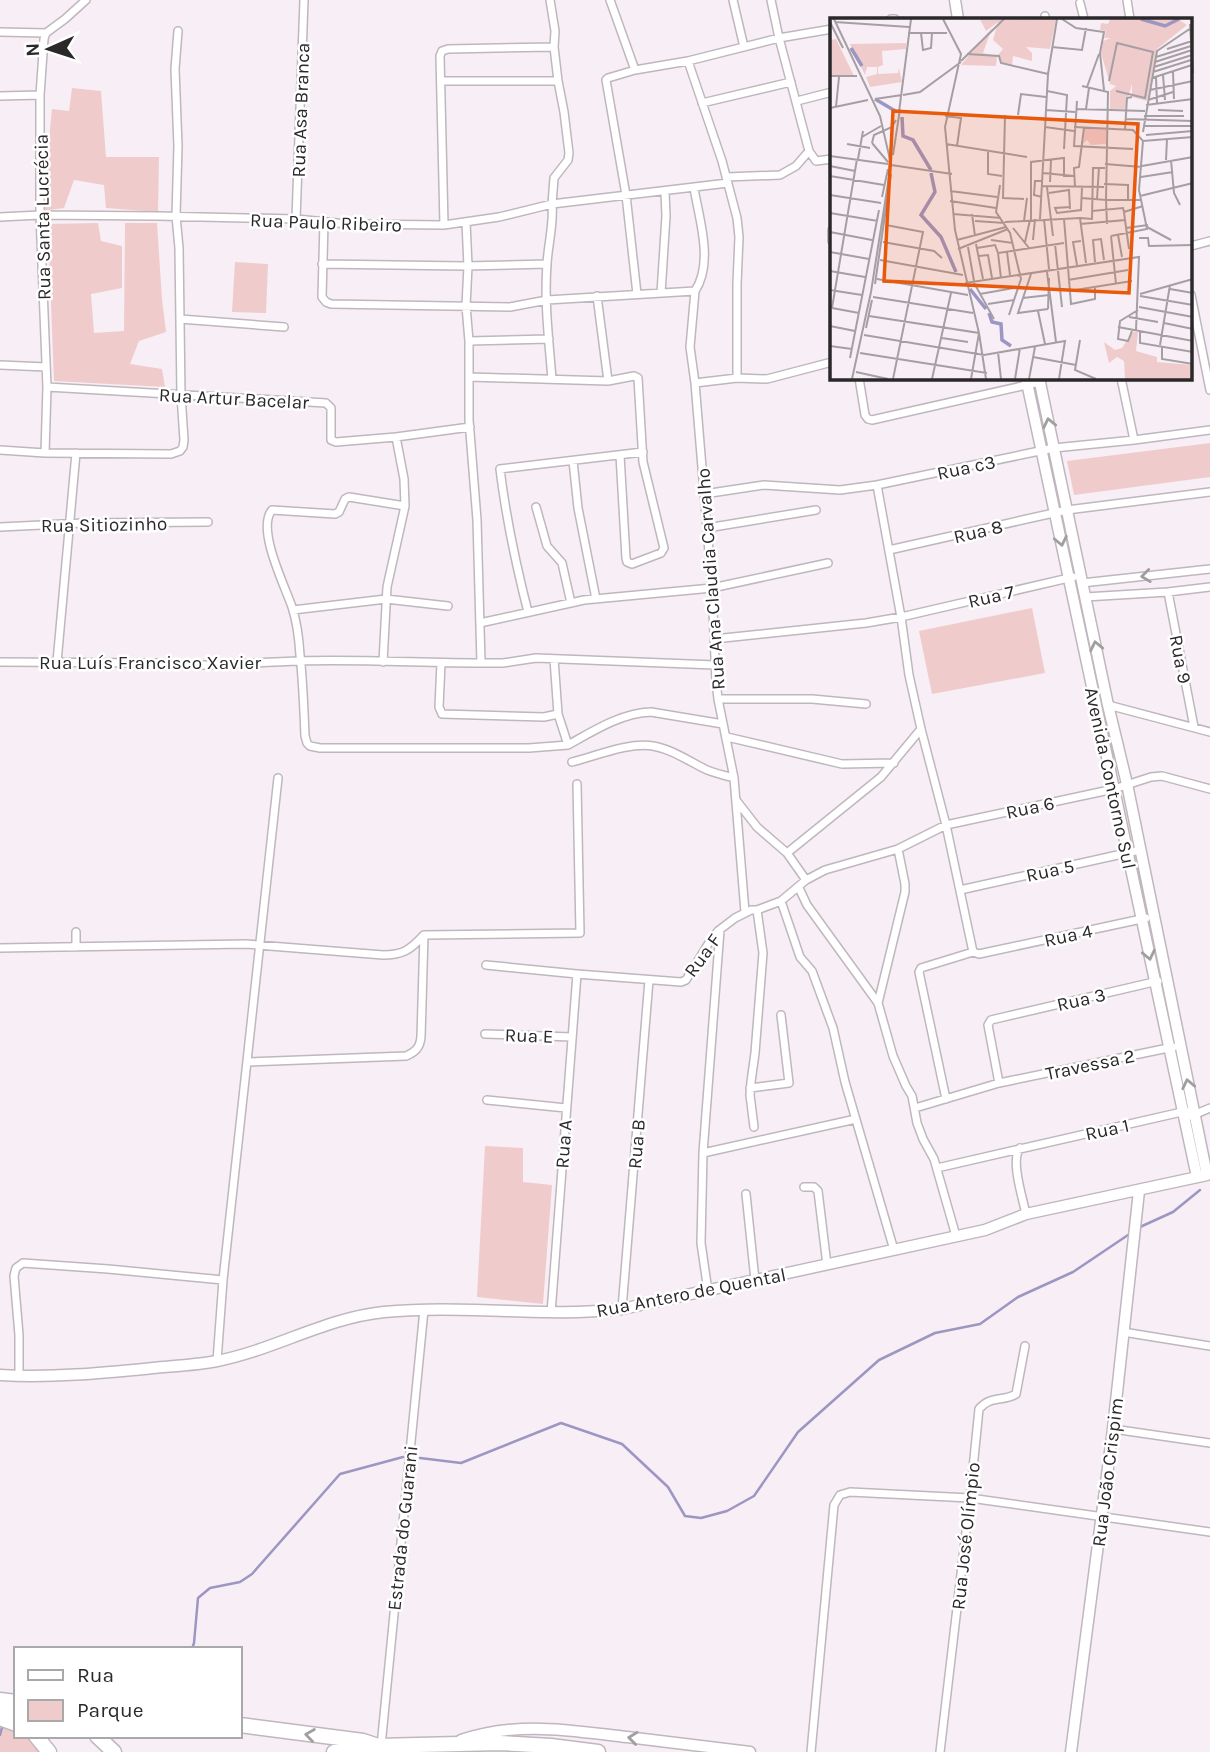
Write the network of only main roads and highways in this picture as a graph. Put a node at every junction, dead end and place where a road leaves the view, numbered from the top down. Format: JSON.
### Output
{"nodes":[{"id":1,"x":242,"y":1726,"type":"edge"},
{"id":2,"x":38,"y":1738,"type":"edge"},
{"id":3,"x":99,"y":1738,"type":"edge"},
{"id":4,"x":379,"y":1746,"type":"junction"},
{"id":5,"x":49,"y":1752,"type":"edge"},
{"id":6,"x":114,"y":1752,"type":"edge"},
{"id":7,"x":334,"y":1752,"type":"edge"},
{"id":8,"x":598,"y":1752,"type":"edge"}],
"edges":[{"from":4,"to":1,"type":"highway","one_way":true},
{"from":2,"to":5,"type":"highway"},
{"from":3,"to":6,"type":"highway"},
{"from":4,"to":7,"type":"highway"},
{"from":4,"to":8,"type":"highway"}]}
